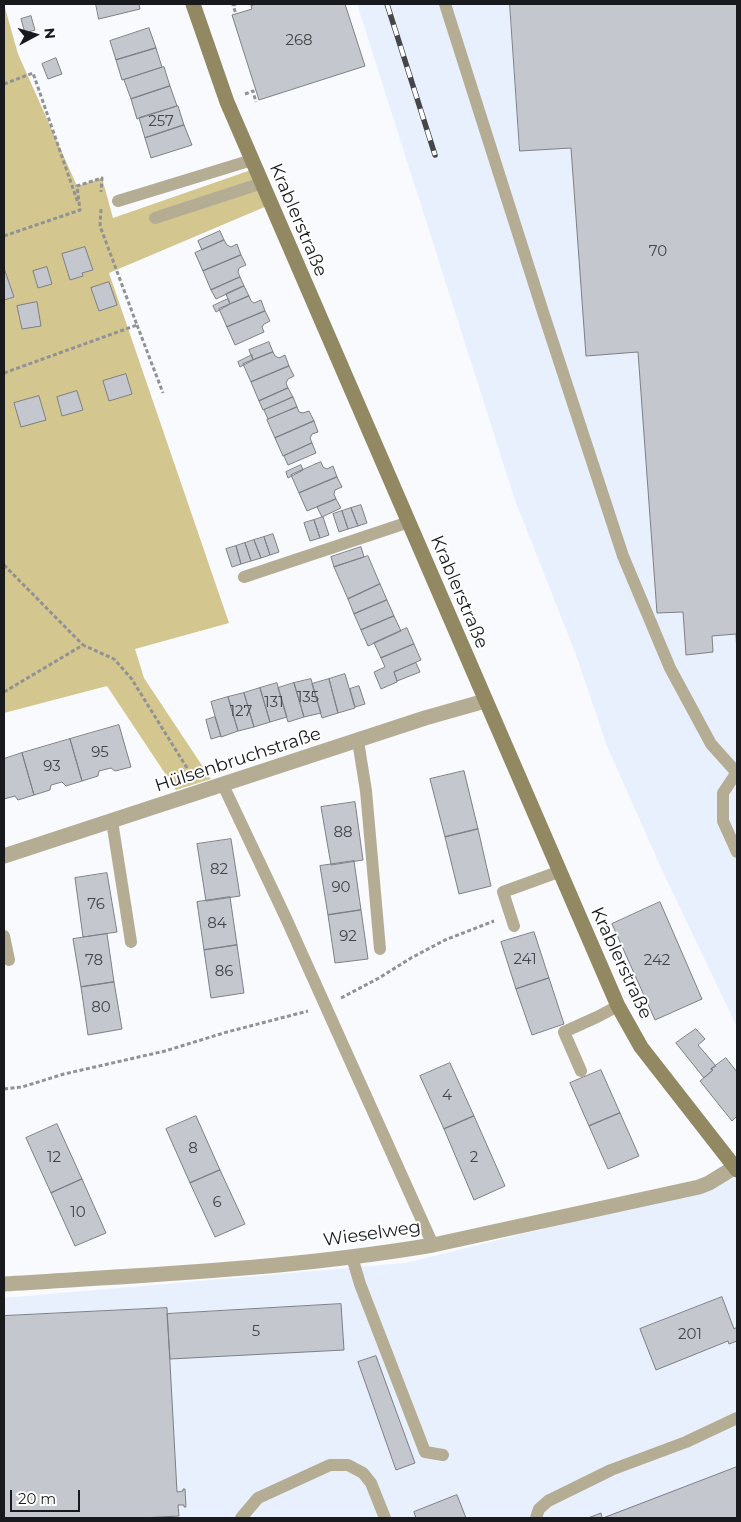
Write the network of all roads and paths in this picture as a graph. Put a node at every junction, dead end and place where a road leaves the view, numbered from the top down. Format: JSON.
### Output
{"nodes":[{"id":1,"x":193,"y":4,"type":"edge"},
{"id":2,"x":236,"y":4,"type":"edge"},
{"id":3,"x":445,"y":4,"type":"edge"},
{"id":4,"x":236,"y":14,"type":"dead end"},
{"id":5,"x":4,"y":84,"type":"edge"},
{"id":6,"x":245,"y":94,"type":"dead end"},
{"id":7,"x":256,"y":102,"type":"dead end"},
{"id":8,"x":252,"y":160,"type":"junction"},
{"id":9,"x":262,"y":183,"type":"junction"},
{"id":10,"x":101,"y":197,"type":"dead end"},
{"id":11,"x":118,"y":201,"type":"dead end"},
{"id":12,"x":101,"y":207,"type":"dead end"},
{"id":13,"x":80,"y":210,"type":"junction"},
{"id":14,"x":155,"y":218,"type":"dead end"},
{"id":15,"x":4,"y":236,"type":"edge"},
{"id":16,"x":137,"y":325,"type":"junction"},
{"id":17,"x":4,"y":372,"type":"edge"},
{"id":18,"x":164,"y":393,"type":"dead end"},
{"id":19,"x":408,"y":522,"type":"junction"},
{"id":20,"x":4,"y":565,"type":"edge"},
{"id":21,"x":244,"y":577,"type":"dead end"},
{"id":22,"x":84,"y":645,"type":"junction"},
{"id":23,"x":4,"y":692,"type":"edge"},
{"id":24,"x":485,"y":701,"type":"junction"},
{"id":25,"x":358,"y":741,"type":"junction"},
{"id":26,"x":737,"y":772,"type":"edge"},
{"id":27,"x":223,"y":785,"type":"junction"},
{"id":28,"x":201,"y":792,"type":"junction"},
{"id":29,"x":112,"y":820,"type":"junction"},
{"id":30,"x":737,"y":852,"type":"edge"},
{"id":31,"x":4,"y":856,"type":"edge"},
{"id":32,"x":558,"y":872,"type":"junction"},
{"id":33,"x":512,"y":921,"type":"joint"},
{"id":34,"x":4,"y":936,"type":"edge"},
{"id":35,"x":131,"y":942,"type":"dead end"},
{"id":36,"x":380,"y":949,"type":"dead end"},
{"id":37,"x":9,"y":960,"type":"dead end"},
{"id":38,"x":618,"y":1006,"type":"junction"},
{"id":39,"x":326,"y":1008,"type":"junction"},
{"id":40,"x":580,"y":1071,"type":"dead end"},
{"id":41,"x":4,"y":1089,"type":"edge"},
{"id":42,"x":736,"y":1168,"type":"edge"},
{"id":43,"x":433,"y":1245,"type":"junction"},
{"id":44,"x":352,"y":1258,"type":"junction"},
{"id":45,"x":4,"y":1284,"type":"edge"},
{"id":46,"x":737,"y":1418,"type":"edge"},
{"id":47,"x":443,"y":1455,"type":"dead end"},
{"id":48,"x":241,"y":1518,"type":"edge"},
{"id":49,"x":385,"y":1518,"type":"edge"},
{"id":50,"x":536,"y":1518,"type":"edge"}],
"edges":[{"from":1,"to":8,"type":"street","name":"Krablerstraße"},
{"from":2,"to":4,"type":"path"},
{"from":3,"to":26,"type":"lane"},
{"from":5,"to":13,"type":"path"},
{"from":6,"to":7,"type":"path"},
{"from":8,"to":9,"type":"street","name":"Krablerstraße"},
{"from":8,"to":11,"type":"lane"},
{"from":9,"to":14,"type":"lane"},
{"from":9,"to":19,"type":"street","name":"Krablerstraße"},
{"from":10,"to":13,"type":"path"},
{"from":12,"to":16,"type":"path"},
{"from":13,"to":15,"type":"path"},
{"from":16,"to":17,"type":"path"},
{"from":16,"to":18,"type":"path"},
{"from":19,"to":21,"type":"lane"},
{"from":19,"to":24,"type":"street","name":"Krablerstraße"},
{"from":20,"to":22,"type":"path"},
{"from":22,"to":23,"type":"path"},
{"from":22,"to":28,"type":"path"},
{"from":24,"to":25,"type":"street","name":"Hülsenbruchstraße"},
{"from":24,"to":32,"type":"street","name":"Krablerstraße"},
{"from":25,"to":27,"type":"street","name":"Hülsenbruchstraße"},
{"from":25,"to":36,"type":"lane"},
{"from":26,"to":30,"type":"lane"},
{"from":27,"to":28,"type":"street","name":"Hülsenbruchstraße"},
{"from":27,"to":39,"type":"lane"},
{"from":28,"to":29,"type":"street","name":"Hülsenbruchstraße"},
{"from":29,"to":31,"type":"street","name":"Hülsenbruchstraße"},
{"from":29,"to":35,"type":"lane"},
{"from":32,"to":33,"type":"lane"},
{"from":32,"to":38,"type":"street","name":"Krablerstraße"},
{"from":33,"to":39,"type":"path"},
{"from":34,"to":37,"type":"lane"},
{"from":38,"to":40,"type":"lane"},
{"from":38,"to":42,"type":"street","name":"Krablerstraße"},
{"from":39,"to":41,"type":"path"},
{"from":39,"to":43,"type":"lane"},
{"from":42,"to":43,"type":"street","name":"Wieselweg"},
{"from":43,"to":44,"type":"street","name":"Wieselweg"},
{"from":44,"to":45,"type":"street","name":"Wieselweg"},
{"from":44,"to":47,"type":"lane"},
{"from":46,"to":50,"type":"lane"},
{"from":48,"to":49,"type":"lane"}]}
